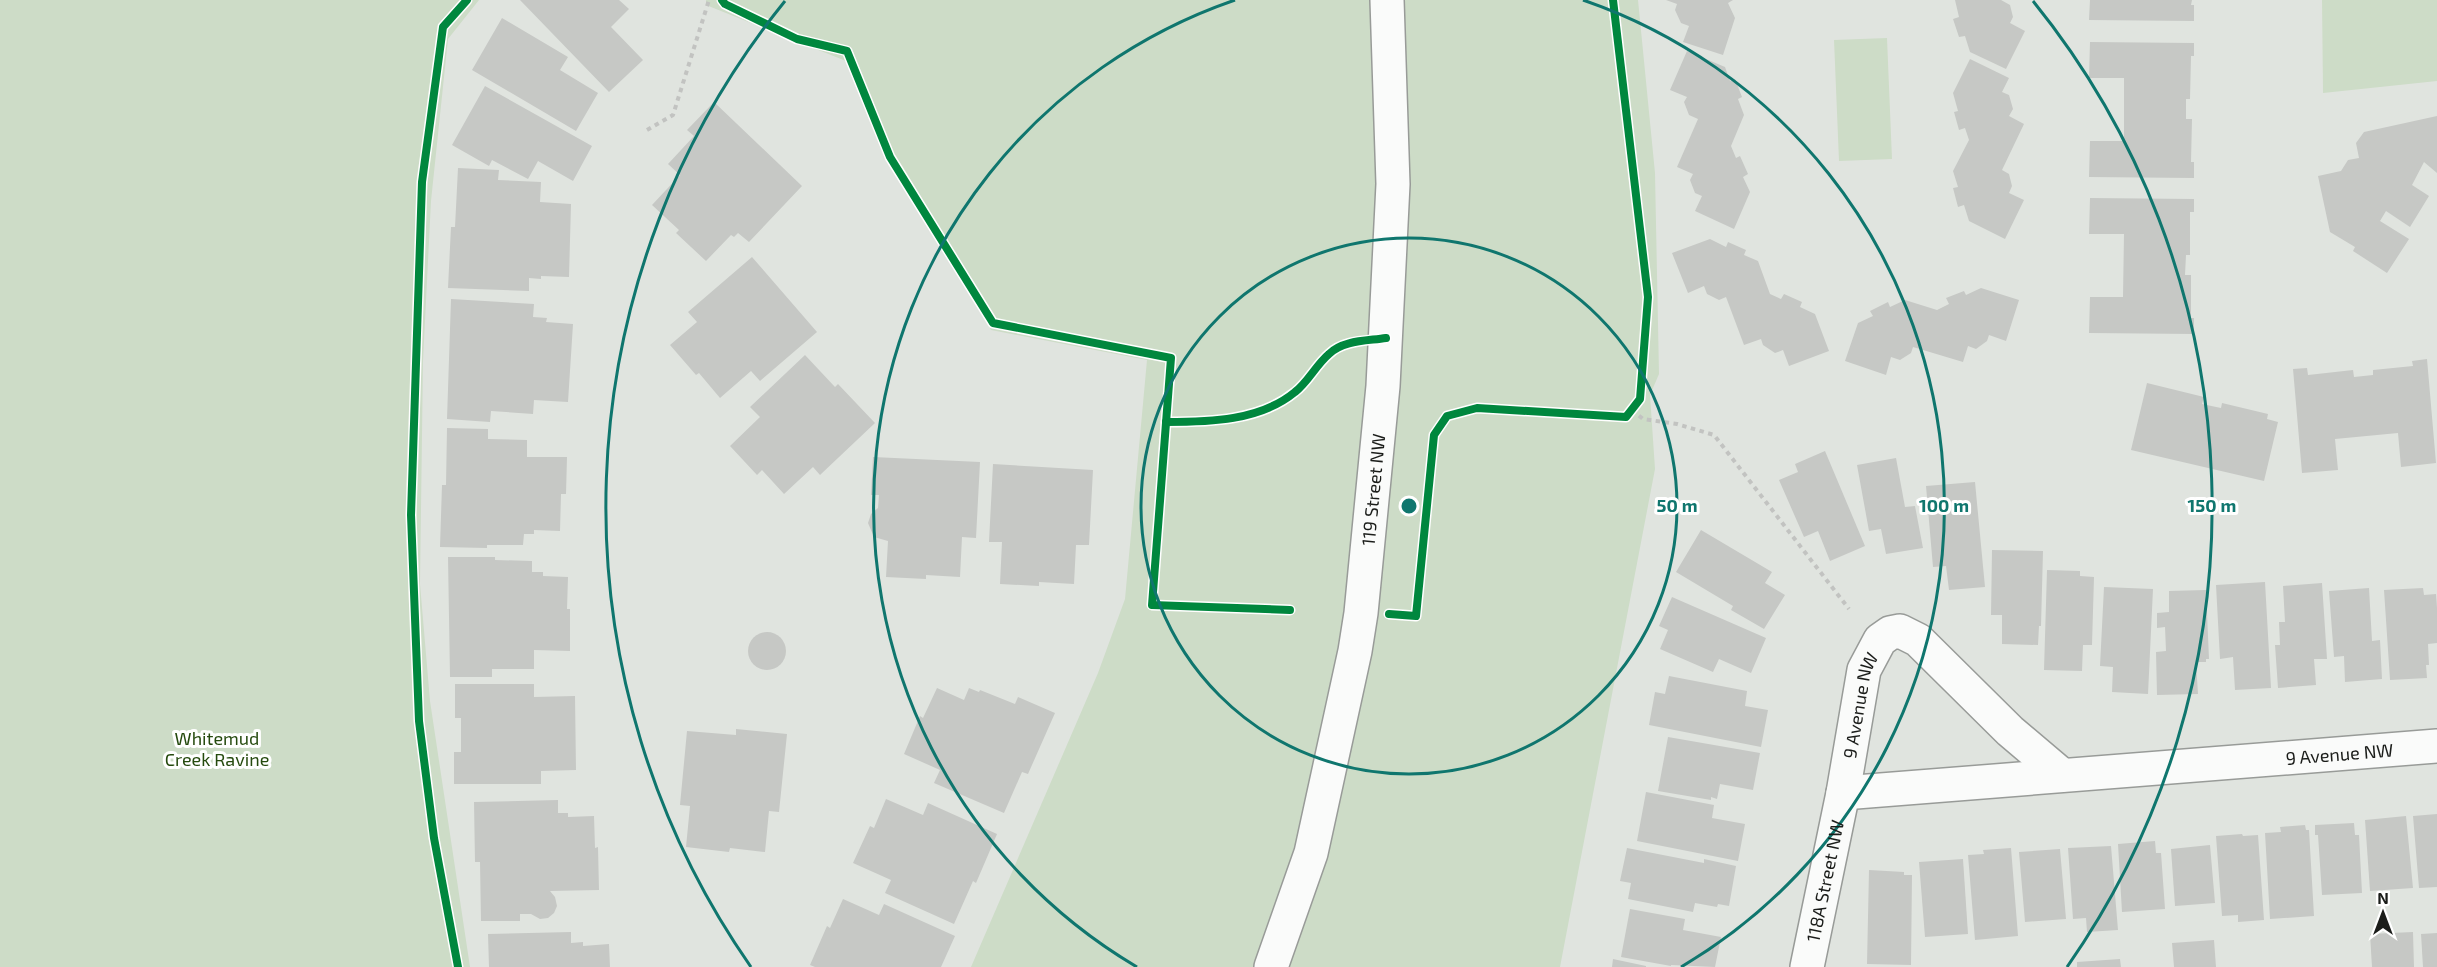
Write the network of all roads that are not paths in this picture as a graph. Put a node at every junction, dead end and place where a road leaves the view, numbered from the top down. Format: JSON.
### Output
{"nodes":[{"id":1,"x":1387,"y":0,"type":"edge"},
{"id":2,"x":2437,"y":746,"type":"edge"},
{"id":3,"x":2062,"y":775,"type":"junction"},
{"id":4,"x":1843,"y":793,"type":"junction"},
{"id":5,"x":1271,"y":967,"type":"edge"},
{"id":6,"x":1807,"y":967,"type":"edge"}],
"edges":[{"from":1,"to":5,"type":"street","name":"119 Street NW"},
{"from":2,"to":3,"type":"street","name":"9 Avenue NW"},
{"from":3,"to":4,"type":"street","name":"9 Avenue NW"},
{"from":3,"to":4,"type":"street","name":"9 Avenue NW"},
{"from":4,"to":6,"type":"street","name":"118A Street NW"}]}
